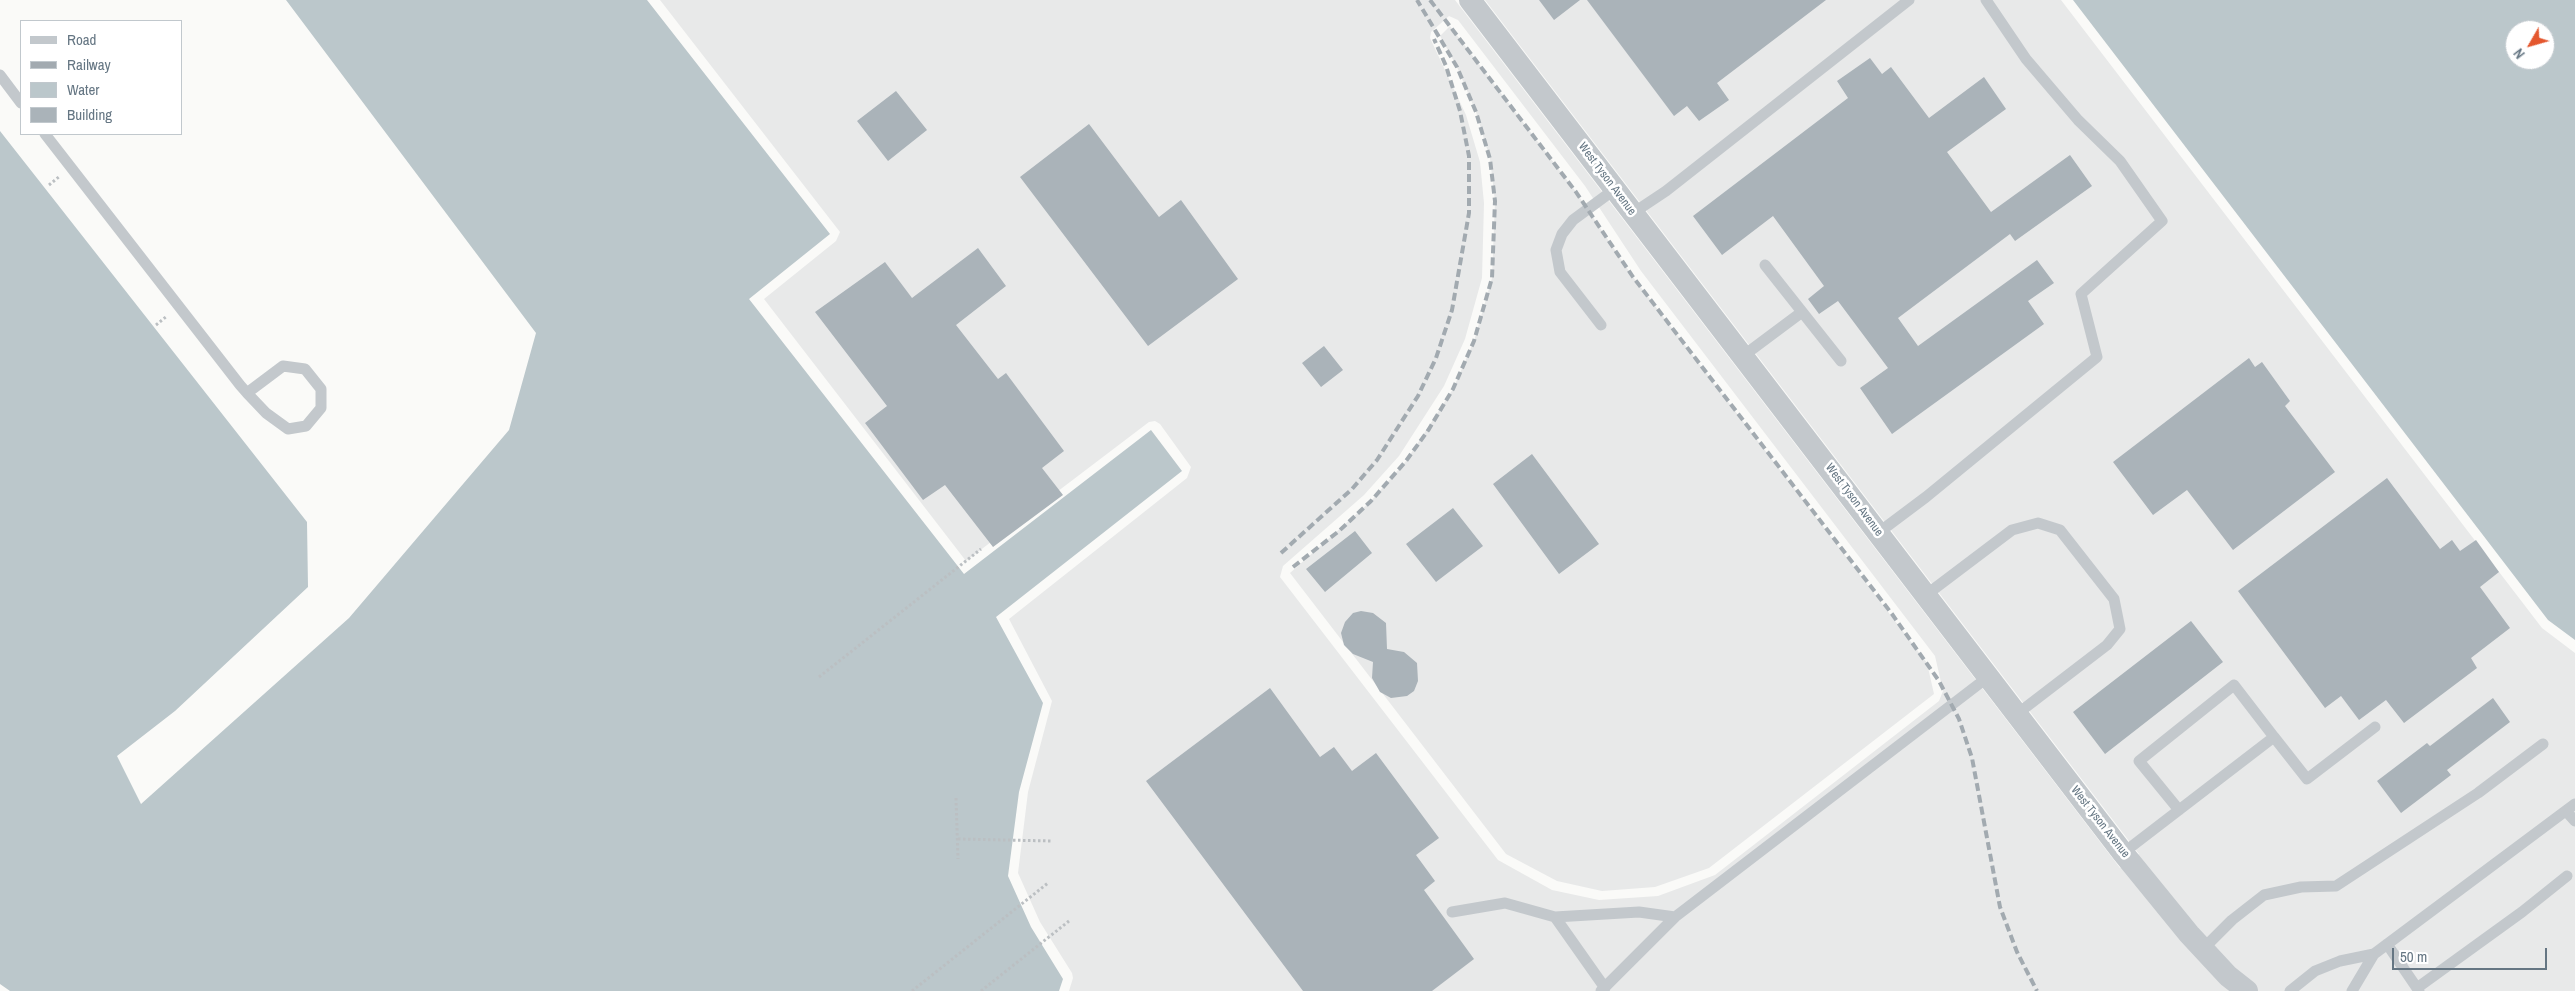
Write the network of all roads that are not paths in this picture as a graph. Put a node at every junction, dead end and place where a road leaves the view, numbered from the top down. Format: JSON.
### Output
{"nodes":[{"id":1,"x":1470,"y":0,"type":"edge"},
{"id":2,"x":1909,"y":0,"type":"edge"},
{"id":3,"x":1986,"y":0,"type":"edge"},
{"id":4,"x":0,"y":75,"type":"edge"},
{"id":5,"x":20,"y":101,"type":"edge"},
{"id":6,"x":46,"y":135,"type":"edge"},
{"id":7,"x":1615,"y":189,"type":"junction"},
{"id":8,"x":1633,"y":213,"type":"junction"},
{"id":9,"x":1765,"y":265,"type":"dead end"},
{"id":10,"x":1802,"y":312,"type":"junction"},
{"id":11,"x":1601,"y":325,"type":"dead end"},
{"id":12,"x":1743,"y":356,"type":"junction"},
{"id":13,"x":1840,"y":360,"type":"dead end"},
{"id":14,"x":247,"y":393,"type":"junction"},
{"id":15,"x":1878,"y":533,"type":"junction"},
{"id":16,"x":1926,"y":595,"type":"junction"},
{"id":17,"x":1988,"y":677,"type":"junction"},
{"id":18,"x":2017,"y":714,"type":"junction"},
{"id":19,"x":2375,"y":727,"type":"dead end"},
{"id":20,"x":2274,"y":736,"type":"junction"},
{"id":21,"x":2543,"y":744,"type":"dead end"},
{"id":22,"x":2570,"y":807,"type":"edge"},
{"id":23,"x":2178,"y":810,"type":"junction"},
{"id":24,"x":2575,"y":821,"type":"edge"},
{"id":25,"x":2123,"y":853,"type":"junction"},
{"id":26,"x":2568,"y":876,"type":"dead end"},
{"id":27,"x":1452,"y":912,"type":"dead end"},
{"id":28,"x":1555,"y":917,"type":"junction"},
{"id":29,"x":1675,"y":917,"type":"junction"},
{"id":30,"x":2387,"y":944,"type":"junction"},
{"id":31,"x":2203,"y":948,"type":"junction"},
{"id":32,"x":2374,"y":954,"type":"junction"},
{"id":33,"x":1603,"y":989,"type":"edge"},
{"id":34,"x":2418,"y":990,"type":"edge"},
{"id":35,"x":2247,"y":991,"type":"edge"},
{"id":36,"x":2290,"y":991,"type":"edge"},
{"id":37,"x":2352,"y":991,"type":"edge"}],
"edges":[{"from":1,"to":7,"type":"street","name":"West Tyson Avenue"},
{"from":2,"to":8,"type":"lane"},
{"from":3,"to":15,"type":"lane"},
{"from":4,"to":5,"type":"lane"},
{"from":6,"to":14,"type":"lane"},
{"from":7,"to":8,"type":"street","name":"West Tyson Avenue"},
{"from":7,"to":11,"type":"lane"},
{"from":8,"to":12,"type":"street","name":"West Tyson Avenue"},
{"from":9,"to":10,"type":"lane"},
{"from":10,"to":12,"type":"lane"},
{"from":10,"to":13,"type":"lane"},
{"from":12,"to":15,"type":"street","name":"West Tyson Avenue"},
{"from":14,"to":14,"type":"lane"},
{"from":15,"to":16,"type":"street","name":"West Tyson Avenue"},
{"from":16,"to":17,"type":"street","name":"West Tyson Avenue"},
{"from":16,"to":18,"type":"lane"},
{"from":17,"to":18,"type":"street","name":"West Tyson Avenue"},
{"from":17,"to":29,"type":"lane"},
{"from":18,"to":25,"type":"street","name":"West Tyson Avenue"},
{"from":19,"to":20,"type":"lane"},
{"from":20,"to":23,"type":"lane"},
{"from":20,"to":23,"type":"lane"},
{"from":21,"to":31,"type":"lane"},
{"from":22,"to":24,"type":"lane"},
{"from":22,"to":30,"type":"lane"},
{"from":23,"to":25,"type":"lane"},
{"from":25,"to":31,"type":"street","name":"West Tyson Avenue"},
{"from":26,"to":34,"type":"lane"},
{"from":27,"to":28,"type":"lane"},
{"from":28,"to":29,"type":"lane"},
{"from":28,"to":33,"type":"lane"},
{"from":29,"to":33,"type":"lane"},
{"from":30,"to":32,"type":"lane"},
{"from":30,"to":34,"type":"lane"},
{"from":31,"to":35,"type":"street","name":"West Tyson Avenue"},
{"from":32,"to":36,"type":"lane"},
{"from":32,"to":37,"type":"lane"}]}
